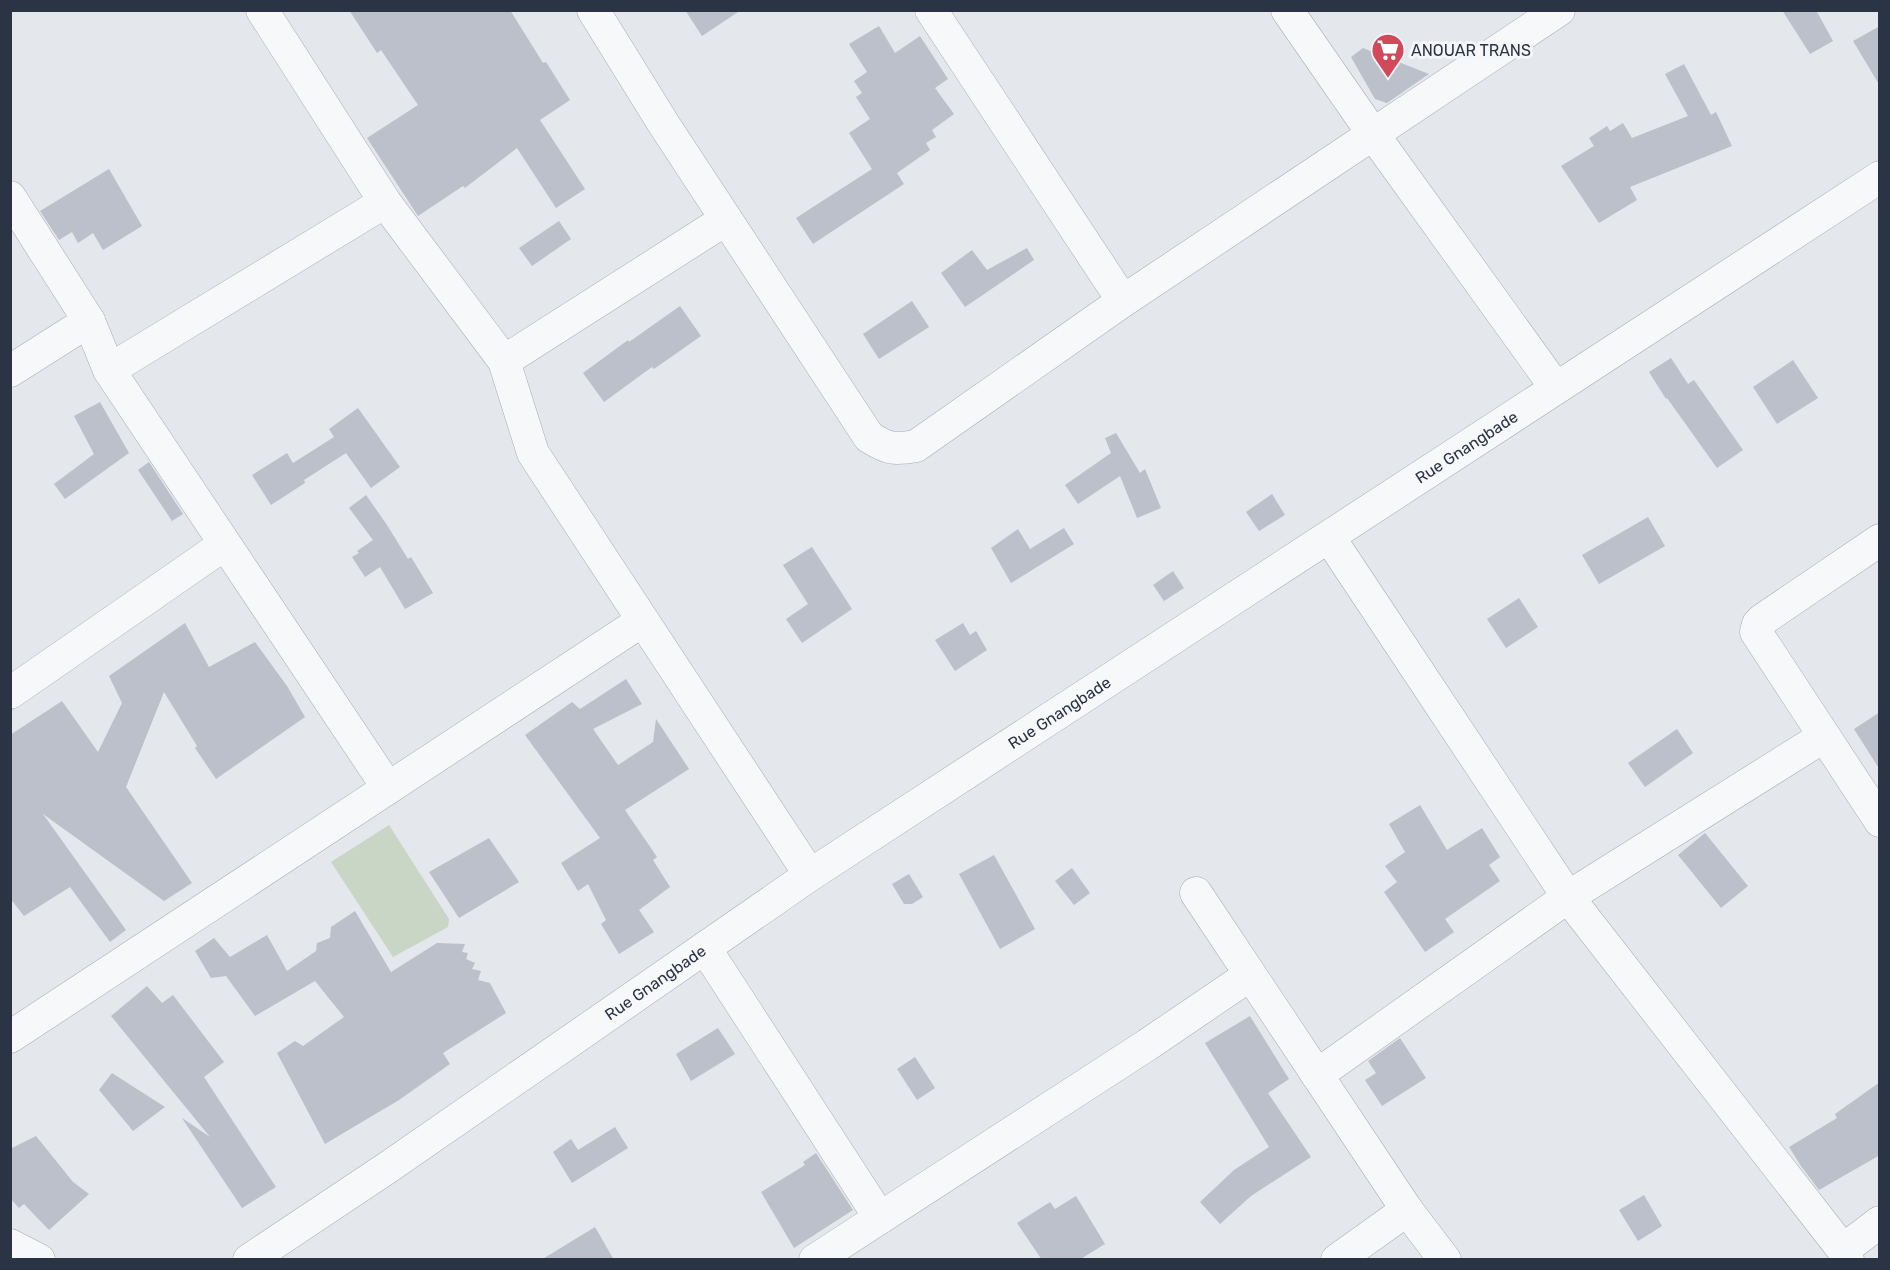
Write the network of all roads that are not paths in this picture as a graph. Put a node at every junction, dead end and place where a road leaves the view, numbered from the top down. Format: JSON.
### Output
{"nodes":[{"id":1,"x":262,"y":10,"type":"edge"},
{"id":2,"x":593,"y":10,"type":"edge"},
{"id":3,"x":931,"y":10,"type":"edge"},
{"id":4,"x":1287,"y":10,"type":"edge"},
{"id":5,"x":1559,"y":10,"type":"edge"},
{"id":6,"x":1372,"y":134,"type":"junction"},
{"id":7,"x":1880,"y":177,"type":"edge"},
{"id":8,"x":10,"y":197,"type":"edge"},
{"id":9,"x":386,"y":202,"type":"junction"},
{"id":10,"x":726,"y":219,"type":"junction"},
{"id":11,"x":1123,"y":301,"type":"junction"},
{"id":12,"x":89,"y":321,"type":"junction"},
{"id":13,"x":504,"y":361,"type":"junction"},
{"id":14,"x":109,"y":370,"type":"junction"},
{"id":15,"x":10,"y":371,"type":"edge"},
{"id":16,"x":1556,"y":388,"type":"junction"},
{"id":17,"x":1329,"y":537,"type":"junction"},
{"id":18,"x":1880,"y":540,"type":"edge"},
{"id":19,"x":225,"y":544,"type":"junction"},
{"id":20,"x":642,"y":621,"type":"junction"},
{"id":21,"x":10,"y":693,"type":"edge"},
{"id":22,"x":1823,"y":737,"type":"junction"},
{"id":23,"x":388,"y":788,"type":"junction"},
{"id":24,"x":1880,"y":821,"type":"edge"},
{"id":25,"x":810,"y":875,"type":"junction"},
{"id":26,"x":1196,"y":893,"type":"dead end"},
{"id":27,"x":1568,"y":897,"type":"junction"},
{"id":28,"x":705,"y":948,"type":"junction"},
{"id":29,"x":1250,"y":975,"type":"junction"},
{"id":30,"x":10,"y":1037,"type":"edge"},
{"id":31,"x":1317,"y":1075,"type":"junction"},
{"id":32,"x":1407,"y":1209,"type":"junction"},
{"id":33,"x":880,"y":1218,"type":"junction"},
{"id":34,"x":1880,"y":1222,"type":"edge"},
{"id":35,"x":10,"y":1245,"type":"edge"},
{"id":36,"x":1846,"y":1255,"type":"edge"},
{"id":37,"x":39,"y":1260,"type":"edge"},
{"id":38,"x":249,"y":1260,"type":"edge"},
{"id":39,"x":815,"y":1260,"type":"edge"},
{"id":40,"x":1337,"y":1260,"type":"edge"},
{"id":41,"x":1445,"y":1260,"type":"edge"}],
"edges":[{"from":1,"to":9,"type":"street"},
{"from":2,"to":10,"type":"street"},
{"from":3,"to":11,"type":"street"},
{"from":4,"to":6,"type":"street"},
{"from":5,"to":6,"type":"street"},
{"from":6,"to":11,"type":"street"},
{"from":6,"to":16,"type":"street"},
{"from":7,"to":16,"type":"street","name":"Rue Gnangbade"},
{"from":8,"to":12,"type":"street"},
{"from":9,"to":13,"type":"street"},
{"from":9,"to":14,"type":"street"},
{"from":10,"to":11,"type":"street"},
{"from":10,"to":13,"type":"street"},
{"from":12,"to":14,"type":"street"},
{"from":12,"to":15,"type":"street"},
{"from":13,"to":20,"type":"street"},
{"from":14,"to":19,"type":"street"},
{"from":16,"to":17,"type":"street","name":"Rue Gnangbade"},
{"from":17,"to":25,"type":"street","name":"Rue Gnangbade"},
{"from":17,"to":27,"type":"street"},
{"from":18,"to":22,"type":"street"},
{"from":19,"to":21,"type":"street"},
{"from":19,"to":23,"type":"street"},
{"from":20,"to":23,"type":"street"},
{"from":20,"to":25,"type":"street"},
{"from":22,"to":24,"type":"street"},
{"from":22,"to":27,"type":"street"},
{"from":23,"to":30,"type":"street"},
{"from":25,"to":28,"type":"street","name":"Rue Gnangbade"},
{"from":26,"to":29,"type":"street"},
{"from":27,"to":31,"type":"street"},
{"from":27,"to":36,"type":"street"},
{"from":28,"to":33,"type":"street"},
{"from":28,"to":38,"type":"street","name":"Rue Gnangbade"},
{"from":29,"to":31,"type":"street"},
{"from":29,"to":33,"type":"street"},
{"from":31,"to":32,"type":"street"},
{"from":32,"to":40,"type":"street"},
{"from":32,"to":41,"type":"street"},
{"from":33,"to":39,"type":"street"},
{"from":34,"to":36,"type":"street"},
{"from":35,"to":37,"type":"street"}]}
